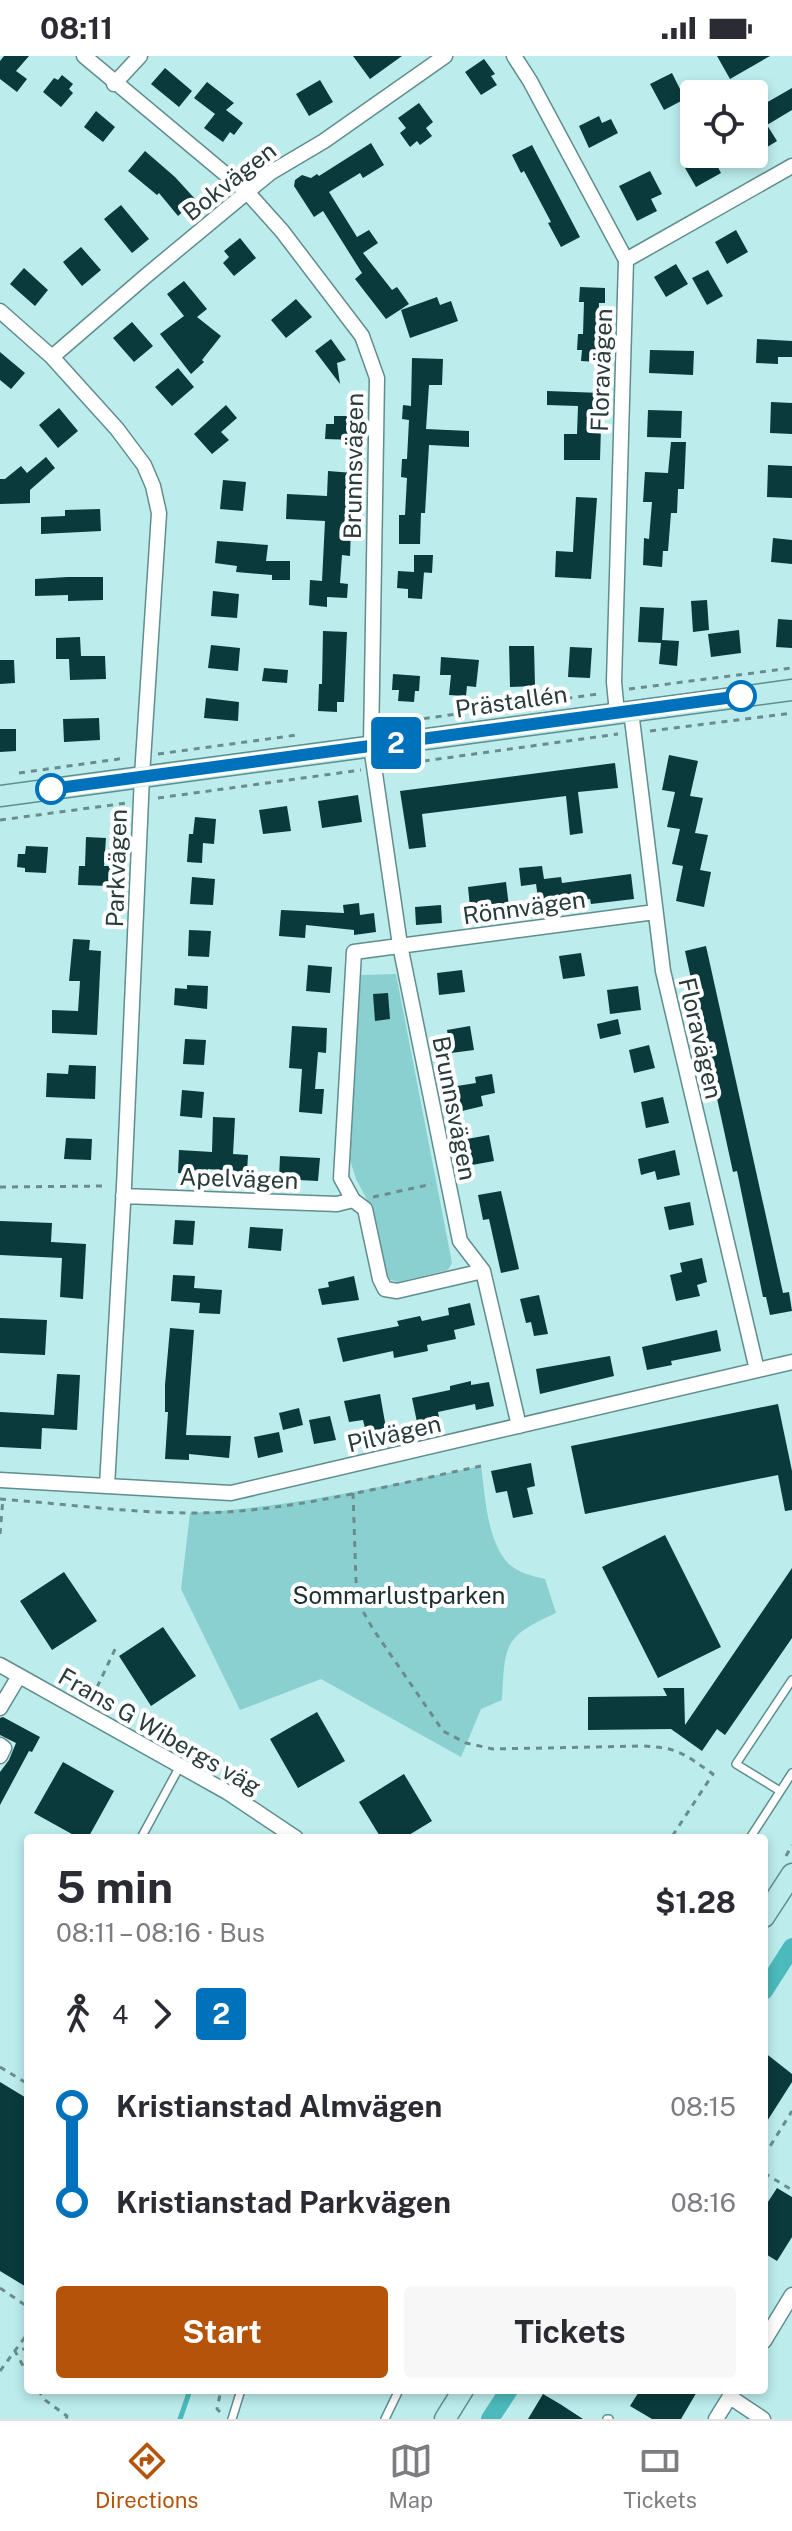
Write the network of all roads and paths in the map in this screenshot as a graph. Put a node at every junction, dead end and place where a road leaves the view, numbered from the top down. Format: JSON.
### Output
{"nodes":[{"id":1,"x":84,"y":56,"type":"edge"},
{"id":2,"x":140,"y":56,"type":"edge"},
{"id":3,"x":445,"y":56,"type":"edge"},
{"id":4,"x":514,"y":56,"type":"edge"},
{"id":5,"x":114,"y":84,"type":"junction"},
{"id":6,"x":792,"y":166,"type":"edge"},
{"id":7,"x":248,"y":193,"type":"junction"},
{"id":8,"x":626,"y":260,"type":"junction"},
{"id":9,"x":0,"y":311,"type":"edge"},
{"id":10,"x":52,"y":357,"type":"junction"},
{"id":11,"x":792,"y":668,"type":"edge"},
{"id":12,"x":792,"y":690,"type":"edge"},
{"id":13,"x":615,"y":691,"type":"junction"},
{"id":14,"x":624,"y":712,"type":"junction"},
{"id":15,"x":792,"y":713,"type":"edge"},
{"id":16,"x":634,"y":732,"type":"junction"},
{"id":17,"x":310,"y":734,"type":"dead end"},
{"id":18,"x":371,"y":736,"type":"junction"},
{"id":19,"x":142,"y":766,"type":"junction"},
{"id":20,"x":374,"y":768,"type":"junction"},
{"id":21,"x":12,"y":773,"type":"dead end"},
{"id":22,"x":0,"y":796,"type":"edge"},
{"id":23,"x":140,"y":801,"type":"junction"},
{"id":24,"x":0,"y":820,"type":"edge"},
{"id":25,"x":655,"y":912,"type":"junction"},
{"id":26,"x":400,"y":945,"type":"junction"},
{"id":27,"x":448,"y":1180,"type":"junction"},
{"id":28,"x":0,"y":1187,"type":"edge"},
{"id":29,"x":124,"y":1191,"type":"junction"},
{"id":30,"x":353,"y":1200,"type":"junction"},
{"id":31,"x":483,"y":1271,"type":"junction"},
{"id":32,"x":792,"y":1362,"type":"edge"},
{"id":33,"x":757,"y":1370,"type":"junction"},
{"id":34,"x":519,"y":1426,"type":"junction"},
{"id":35,"x":2,"y":1480,"type":"edge"},
{"id":36,"x":107,"y":1486,"type":"junction"},
{"id":37,"x":353,"y":1493,"type":"dead end"},
{"id":38,"x":0,"y":1534,"type":"edge"},
{"id":39,"x":117,"y":1645,"type":"dead end"},
{"id":40,"x":0,"y":1665,"type":"edge"},
{"id":41,"x":19,"y":1676,"type":"junction"},
{"id":42,"x":792,"y":1680,"type":"edge"},
{"id":43,"x":0,"y":1708,"type":"edge"},
{"id":44,"x":85,"y":1713,"type":"junction"},
{"id":45,"x":0,"y":1745,"type":"edge"},
{"id":46,"x":0,"y":1756,"type":"edge"},
{"id":47,"x":180,"y":1766,"type":"junction"},
{"id":48,"x":792,"y":1773,"type":"edge"},
{"id":49,"x":780,"y":1791,"type":"junction"},
{"id":50,"x":143,"y":1834,"type":"edge"},
{"id":51,"x":290,"y":1834,"type":"edge"},
{"id":52,"x":674,"y":1834,"type":"edge"},
{"id":53,"x":753,"y":1834,"type":"edge"},
{"id":54,"x":792,"y":1874,"type":"edge"},
{"id":55,"x":768,"y":1911,"type":"edge"},
{"id":56,"x":0,"y":2067,"type":"edge"},
{"id":57,"x":24,"y":2082,"type":"edge"},
{"id":58,"x":792,"y":2111,"type":"edge"},
{"id":59,"x":768,"y":2150,"type":"edge"},
{"id":60,"x":768,"y":2175,"type":"edge"},
{"id":61,"x":792,"y":2190,"type":"edge"},
{"id":62,"x":0,"y":2288,"type":"edge"},
{"id":63,"x":792,"y":2295,"type":"edge"},
{"id":64,"x":24,"y":2304,"type":"edge"},
{"id":65,"x":768,"y":2334,"type":"edge"},
{"id":66,"x":24,"y":2339,"type":"edge"},
{"id":67,"x":24,"y":2349,"type":"edge"},
{"id":68,"x":15,"y":2351,"type":"junction"},
{"id":69,"x":24,"y":2368,"type":"edge"},
{"id":70,"x":0,"y":2371,"type":"edge"},
{"id":71,"x":41,"y":2394,"type":"edge"},
{"id":72,"x":220,"y":2394,"type":"edge"},
{"id":73,"x":240,"y":2394,"type":"edge"},
{"id":74,"x":397,"y":2394,"type":"edge"},
{"id":75,"x":461,"y":2394,"type":"edge"},
{"id":76,"x":732,"y":2394,"type":"edge"},
{"id":77,"x":224,"y":2414,"type":"dead end"},
{"id":78,"x":66,"y":2419,"type":"edge"},
{"id":79,"x":232,"y":2419,"type":"edge"},
{"id":80,"x":385,"y":2419,"type":"edge"},
{"id":81,"x":445,"y":2419,"type":"edge"},
{"id":82,"x":716,"y":2419,"type":"edge"},
{"id":83,"x":763,"y":2419,"type":"edge"}],
"edges":[{"from":1,"to":5,"type":"street","name":"Brunnsvägen"},
{"from":2,"to":5,"type":"street"},
{"from":3,"to":7,"type":"street","name":"Bokvägen"},
{"from":4,"to":8,"type":"street"},
{"from":5,"to":7,"type":"street","name":"Brunnsvägen"},
{"from":6,"to":8,"type":"street"},
{"from":7,"to":10,"type":"street","name":"Bokvägen"},
{"from":7,"to":18,"type":"street","name":"Brunnsvägen"},
{"from":8,"to":13,"type":"street","name":"Floravägen"},
{"from":9,"to":10,"type":"street","name":"Parkvägen"},
{"from":10,"to":19,"type":"street","name":"Parkvägen"},
{"from":11,"to":13,"type":"path"},
{"from":12,"to":14,"type":"street","name":"Prästallén"},
{"from":13,"to":14,"type":"street","name":"Floravägen"},
{"from":13,"to":18,"type":"path"},
{"from":14,"to":16,"type":"street","name":"Floravägen"},
{"from":14,"to":18,"type":"street","name":"Prästallén"},
{"from":15,"to":16,"type":"path"},
{"from":16,"to":20,"type":"path"},
{"from":16,"to":25,"type":"street","name":"Floravägen"},
{"from":17,"to":19,"type":"path"},
{"from":18,"to":19,"type":"street","name":"Prästallén"},
{"from":18,"to":20,"type":"street","name":"Brunnsvägen"},
{"from":19,"to":21,"type":"path"},
{"from":19,"to":22,"type":"street","name":"Prästallén"},
{"from":19,"to":23,"type":"street","name":"Parkvägen"},
{"from":20,"to":23,"type":"path"},
{"from":20,"to":26,"type":"street","name":"Brunnsvägen"},
{"from":23,"to":24,"type":"path"},
{"from":23,"to":29,"type":"street","name":"Parkvägen"},
{"from":25,"to":26,"type":"street","name":"Rönnvägen"},
{"from":25,"to":33,"type":"street","name":"Floravägen"},
{"from":26,"to":27,"type":"street","name":"Brunnsvägen"},
{"from":26,"to":30,"type":"street"},
{"from":27,"to":30,"type":"path"},
{"from":27,"to":31,"type":"street","name":"Brunnsvägen"},
{"from":28,"to":29,"type":"path"},
{"from":29,"to":30,"type":"street","name":"Apelvägen"},
{"from":29,"to":36,"type":"street","name":"Parkvägen"},
{"from":30,"to":31,"type":"street"},
{"from":31,"to":34,"type":"street","name":"Brunnsvägen"},
{"from":32,"to":33,"type":"street","name":"Pilvägen"},
{"from":33,"to":34,"type":"street","name":"Pilvägen"},
{"from":34,"to":36,"type":"street","name":"Pilvägen"},
{"from":35,"to":36,"type":"street","name":"Pilvägen"},
{"from":35,"to":38,"type":"path"},
{"from":37,"to":52,"type":"path"},
{"from":39,"to":44,"type":"path"},
{"from":40,"to":41,"type":"street","name":"Frans G Wibergs väg"},
{"from":41,"to":43,"type":"street"},
{"from":41,"to":44,"type":"street","name":"Frans G Wibergs väg"},
{"from":42,"to":49,"type":"lane"},
{"from":44,"to":47,"type":"street","name":"Frans G Wibergs väg"},
{"from":45,"to":46,"type":"street"},
{"from":47,"to":50,"type":"lane"},
{"from":47,"to":51,"type":"street","name":"Frans G Wibergs väg"},
{"from":48,"to":49,"type":"lane"},
{"from":49,"to":53,"type":"lane"},
{"from":54,"to":55,"type":"street"},
{"from":56,"to":57,"type":"path"},
{"from":58,"to":59,"type":"path"},
{"from":60,"to":61,"type":"path"},
{"from":62,"to":64,"type":"path"},
{"from":63,"to":65,"type":"street"},
{"from":66,"to":68,"type":"path"},
{"from":67,"to":68,"type":"path"},
{"from":68,"to":69,"type":"path"},
{"from":68,"to":70,"type":"path"},
{"from":71,"to":78,"type":"path"},
{"from":72,"to":77,"type":"path"},
{"from":73,"to":79,"type":"lane"},
{"from":74,"to":80,"type":"lane"},
{"from":75,"to":81,"type":"street"},
{"from":76,"to":82,"type":"street"},
{"from":76,"to":83,"type":"street"}]}
